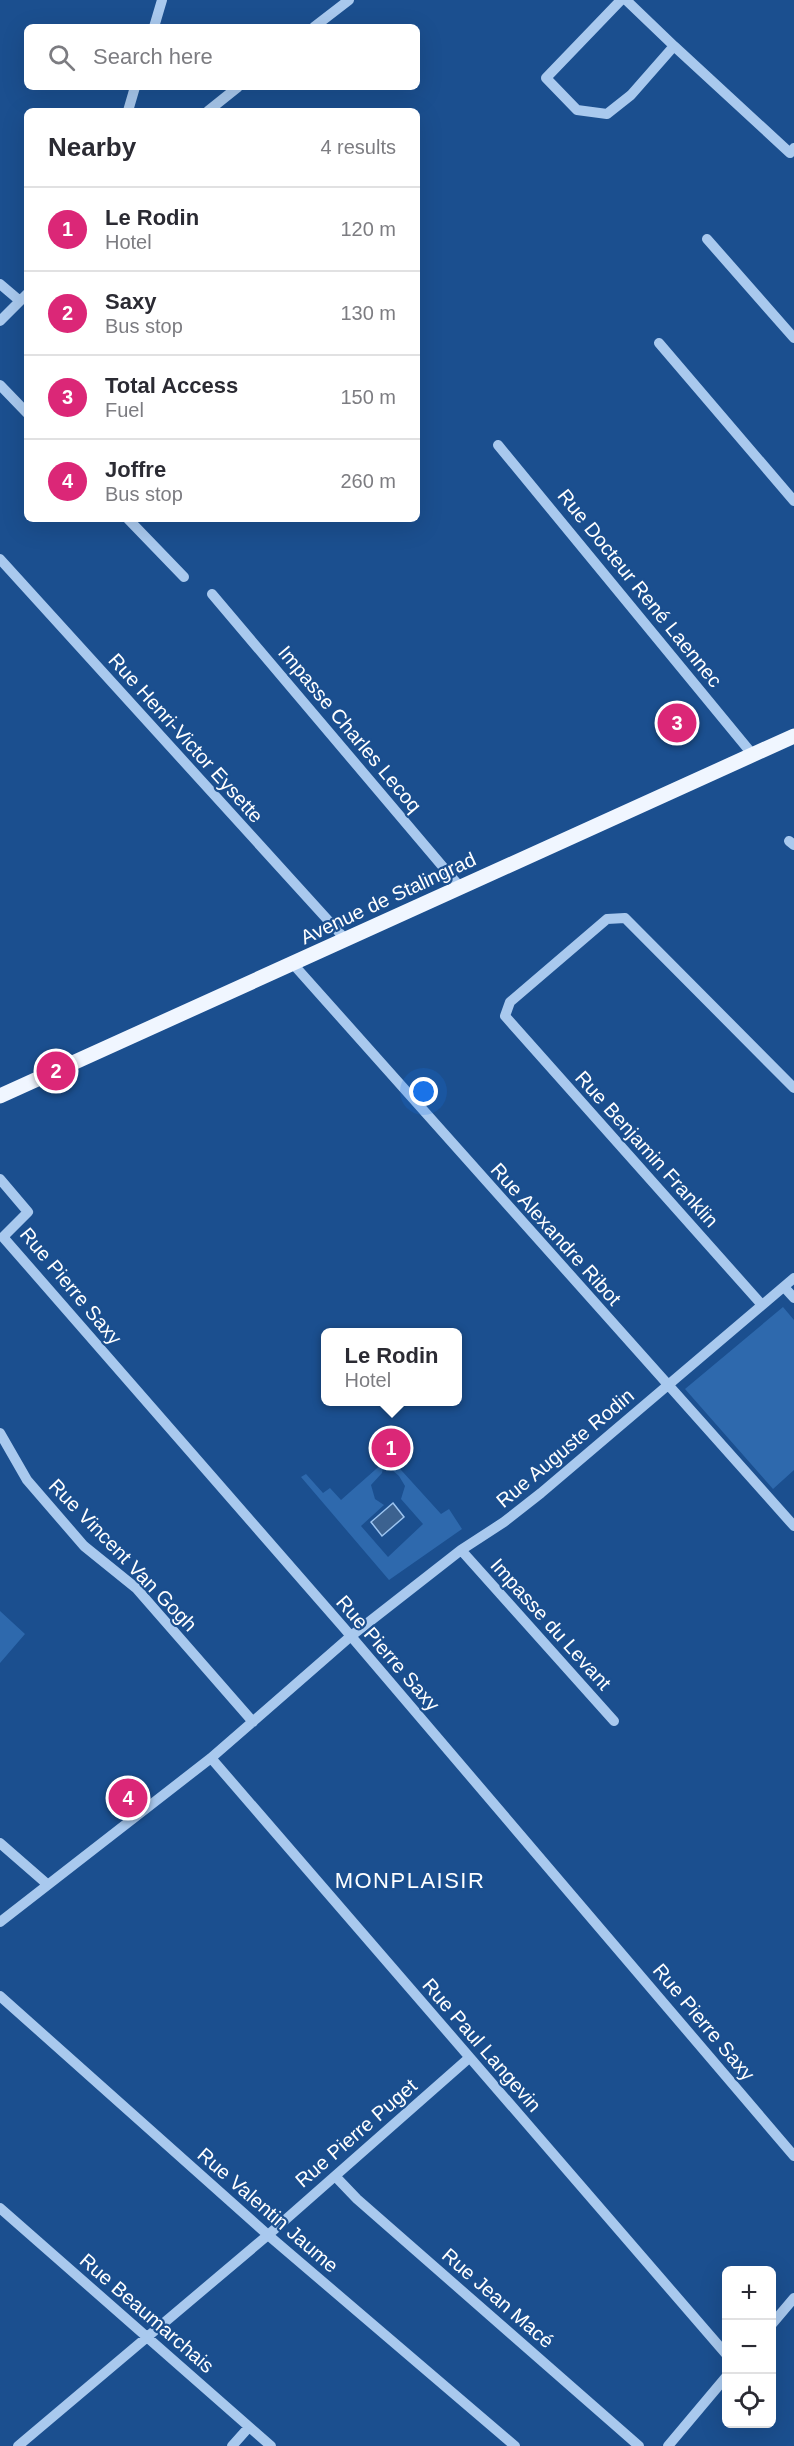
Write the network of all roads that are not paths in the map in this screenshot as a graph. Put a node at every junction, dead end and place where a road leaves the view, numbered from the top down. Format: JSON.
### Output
{"nodes":[{"id":1,"x":162,"y":0,"type":"edge"},
{"id":2,"x":349,"y":0,"type":"edge"},
{"id":3,"x":621,"y":0,"type":"edge"},
{"id":4,"x":626,"y":0,"type":"edge"},
{"id":5,"x":155,"y":24,"type":"edge"},
{"id":6,"x":318,"y":24,"type":"edge"},
{"id":7,"x":674,"y":46,"type":"junction"},
{"id":8,"x":134,"y":90,"type":"edge"},
{"id":9,"x":234,"y":90,"type":"edge"},
{"id":10,"x":129,"y":108,"type":"edge"},
{"id":11,"x":212,"y":108,"type":"edge"},
{"id":12,"x":794,"y":148,"type":"edge"},
{"id":13,"x":707,"y":239,"type":"dead end"},
{"id":14,"x":0,"y":284,"type":"edge"},
{"id":15,"x":23,"y":298,"type":"edge"},
{"id":16,"x":0,"y":321,"type":"edge"},
{"id":17,"x":794,"y":338,"type":"edge"},
{"id":18,"x":659,"y":343,"type":"dead end"},
{"id":19,"x":0,"y":385,"type":"edge"},
{"id":20,"x":24,"y":410,"type":"edge"},
{"id":21,"x":498,"y":445,"type":"dead end"},
{"id":22,"x":794,"y":501,"type":"edge"},
{"id":23,"x":131,"y":522,"type":"edge"},
{"id":24,"x":0,"y":559,"type":"edge"},
{"id":25,"x":184,"y":577,"type":"dead end"},
{"id":26,"x":212,"y":594,"type":"dead end"},
{"id":27,"x":794,"y":736,"type":"edge"},
{"id":28,"x":753,"y":755,"type":"junction"},
{"id":29,"x":460,"y":887,"type":"junction"},
{"id":30,"x":346,"y":940,"type":"junction"},
{"id":31,"x":293,"y":964,"type":"junction"},
{"id":32,"x":794,"y":1088,"type":"edge"},
{"id":33,"x":0,"y":1096,"type":"edge"},
{"id":34,"x":0,"y":1179,"type":"edge"},
{"id":35,"x":794,"y":1278,"type":"edge"},
{"id":36,"x":784,"y":1287,"type":"junction"},
{"id":37,"x":794,"y":1298,"type":"edge"},
{"id":38,"x":762,"y":1305,"type":"junction"},
{"id":39,"x":668,"y":1386,"type":"junction"},
{"id":40,"x":0,"y":1433,"type":"edge"},
{"id":41,"x":794,"y":1526,"type":"edge"},
{"id":42,"x":461,"y":1550,"type":"junction"},
{"id":43,"x":351,"y":1636,"type":"junction"},
{"id":44,"x":614,"y":1721,"type":"dead end"},
{"id":45,"x":253,"y":1722,"type":"junction"},
{"id":46,"x":211,"y":1758,"type":"junction"},
{"id":47,"x":0,"y":1843,"type":"edge"},
{"id":48,"x":47,"y":1884,"type":"junction"},
{"id":49,"x":0,"y":1922,"type":"edge"},
{"id":50,"x":0,"y":1996,"type":"edge"},
{"id":51,"x":469,"y":2058,"type":"junction"},
{"id":52,"x":794,"y":2156,"type":"edge"},
{"id":53,"x":335,"y":2176,"type":"junction"},
{"id":54,"x":0,"y":2208,"type":"edge"},
{"id":55,"x":268,"y":2235,"type":"junction"},
{"id":56,"x":794,"y":2298,"type":"edge"},
{"id":57,"x":775,"y":2320,"type":"edge"},
{"id":58,"x":147,"y":2337,"type":"junction"},
{"id":59,"x":722,"y":2349,"type":"edge"},
{"id":60,"x":722,"y":2382,"type":"edge"},
{"id":61,"x":249,"y":2427,"type":"junction"},
{"id":62,"x":18,"y":2446,"type":"edge"},
{"id":63,"x":232,"y":2446,"type":"edge"},
{"id":64,"x":271,"y":2446,"type":"edge"},
{"id":65,"x":515,"y":2446,"type":"edge"},
{"id":66,"x":639,"y":2446,"type":"edge"},
{"id":67,"x":668,"y":2446,"type":"edge"}],
"edges":[{"from":1,"to":5,"type":"street"},
{"from":2,"to":6,"type":"street"},
{"from":3,"to":7,"type":"street"},
{"from":4,"to":7,"type":"street"},
{"from":7,"to":12,"type":"street"},
{"from":8,"to":10,"type":"street"},
{"from":9,"to":11,"type":"street"},
{"from":13,"to":17,"type":"street"},
{"from":14,"to":15,"type":"street"},
{"from":15,"to":16,"type":"street"},
{"from":18,"to":22,"type":"street"},
{"from":19,"to":20,"type":"street"},
{"from":21,"to":28,"type":"street","name":"Rue Docteur René Laennec"},
{"from":23,"to":25,"type":"street"},
{"from":24,"to":30,"type":"street","name":"Rue Henri-Victor Eysette"},
{"from":26,"to":29,"type":"street","name":"Impasse Charles Lecoq"},
{"from":27,"to":28,"type":"main road","name":"Avenue de Stalingrad"},
{"from":28,"to":29,"type":"main road","name":"Avenue de Stalingrad"},
{"from":29,"to":30,"type":"main road","name":"Avenue de Stalingrad"},
{"from":30,"to":31,"type":"main road","name":"Avenue de Stalingrad"},
{"from":31,"to":33,"type":"main road","name":"Avenue de Stalingrad"},
{"from":31,"to":39,"type":"street","name":"Rue Alexandre Ribot"},
{"from":32,"to":38,"type":"street","name":"Rue Benjamin Franklin"},
{"from":34,"to":43,"type":"street","name":"Rue Pierre Saxy"},
{"from":35,"to":36,"type":"street","name":"Rue Auguste Rodin"},
{"from":36,"to":37,"type":"street"},
{"from":36,"to":38,"type":"street","name":"Rue Auguste Rodin"},
{"from":38,"to":39,"type":"street","name":"Rue Auguste Rodin"},
{"from":39,"to":41,"type":"street","name":"Rue Alexandre Ribot"},
{"from":39,"to":42,"type":"street","name":"Rue Auguste Rodin"},
{"from":40,"to":45,"type":"street","name":"Rue Vincent Van Gogh"},
{"from":42,"to":43,"type":"street","name":"Rue Auguste Rodin"},
{"from":42,"to":44,"type":"street","name":"Impasse du Levant"},
{"from":43,"to":45,"type":"street","name":"Rue Auguste Rodin"},
{"from":43,"to":52,"type":"street","name":"Rue Pierre Saxy"},
{"from":45,"to":46,"type":"street","name":"Rue Auguste Rodin"},
{"from":46,"to":48,"type":"street","name":"Rue Auguste Rodin"},
{"from":46,"to":51,"type":"street","name":"Rue Paul Langevin"},
{"from":47,"to":48,"type":"street"},
{"from":48,"to":49,"type":"street","name":"Rue Auguste Rodin"},
{"from":50,"to":55,"type":"street","name":"Rue Valentin Jaume"},
{"from":51,"to":53,"type":"street","name":"Rue Pierre Puget"},
{"from":51,"to":59,"type":"street","name":"Rue Paul Langevin"},
{"from":53,"to":55,"type":"street","name":"Rue Pierre Puget"},
{"from":53,"to":66,"type":"street","name":"Rue Jean Macé"},
{"from":54,"to":58,"type":"street","name":"Rue Beaumarchais"},
{"from":55,"to":58,"type":"street","name":"Rue Pierre Puget"},
{"from":55,"to":65,"type":"street","name":"Rue Valentin Jaume"},
{"from":56,"to":57,"type":"street"},
{"from":58,"to":61,"type":"street","name":"Rue Beaumarchais"},
{"from":58,"to":62,"type":"street","name":"Rue Pierre Puget"},
{"from":60,"to":67,"type":"street"},
{"from":61,"to":63,"type":"street"},
{"from":61,"to":64,"type":"street","name":"Rue Beaumarchais"}]}
